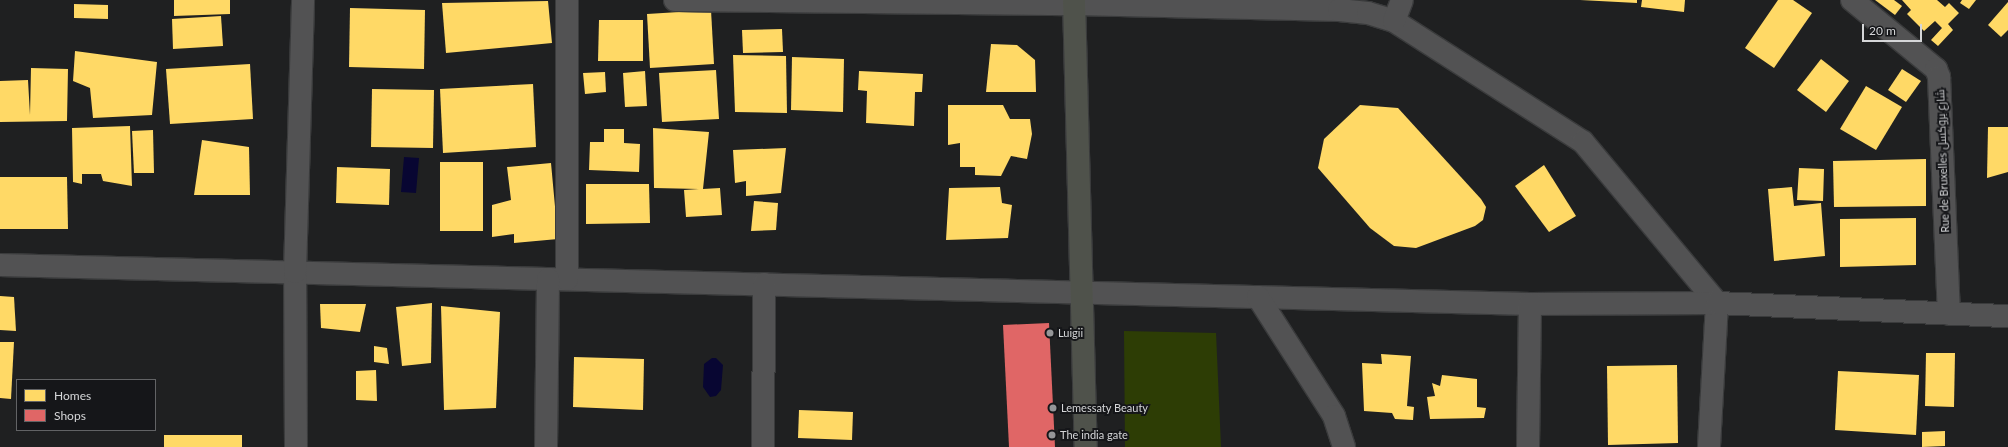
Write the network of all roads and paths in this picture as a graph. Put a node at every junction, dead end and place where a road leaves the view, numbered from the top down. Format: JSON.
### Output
{"nodes":[{"id":1,"x":303,"y":0,"type":"edge"},
{"id":2,"x":567,"y":0,"type":"edge"},
{"id":3,"x":675,"y":0,"type":"edge"},
{"id":4,"x":1402,"y":0,"type":"edge"},
{"id":5,"x":1852,"y":0,"type":"edge"},
{"id":6,"x":805,"y":1,"type":"edge"},
{"id":7,"x":1074,"y":2,"type":"edge"},
{"id":8,"x":1394,"y":21,"type":"junction"},
{"id":9,"x":0,"y":265,"type":"edge"},
{"id":10,"x":295,"y":272,"type":"junction"},
{"id":11,"x":558,"y":279,"type":"junction"},
{"id":12,"x":764,"y":284,"type":"junction"},
{"id":13,"x":1082,"y":293,"type":"junction"},
{"id":14,"x":1258,"y":297,"type":"junction"},
{"id":15,"x":1717,"y":303,"type":"junction"},
{"id":16,"x":1530,"y":304,"type":"junction"},
{"id":17,"x":1949,"y":314,"type":"junction"},
{"id":18,"x":2008,"y":316,"type":"edge"},
{"id":19,"x":296,"y":447,"type":"edge"},
{"id":20,"x":546,"y":447,"type":"edge"},
{"id":21,"x":762,"y":447,"type":"edge"},
{"id":22,"x":1086,"y":447,"type":"edge"},
{"id":23,"x":1344,"y":447,"type":"edge"},
{"id":24,"x":1528,"y":447,"type":"edge"},
{"id":25,"x":1709,"y":447,"type":"edge"}],
"edges":[{"from":1,"to":10,"type":"street"},
{"from":2,"to":11,"type":"street"},
{"from":3,"to":6,"type":"street"},
{"from":4,"to":8,"type":"street"},
{"from":5,"to":17,"type":"street","name":"Rue de Bruxelles شارع بروكسل"},
{"from":6,"to":7,"type":"street"},
{"from":7,"to":8,"type":"street"},
{"from":7,"to":13,"type":"main road"},
{"from":8,"to":15,"type":"street"},
{"from":9,"to":10,"type":"street"},
{"from":10,"to":11,"type":"street"},
{"from":10,"to":19,"type":"street"},
{"from":11,"to":12,"type":"street"},
{"from":11,"to":20,"type":"street"},
{"from":12,"to":13,"type":"street"},
{"from":12,"to":21,"type":"street"},
{"from":13,"to":14,"type":"street"},
{"from":13,"to":22,"type":"main road"},
{"from":14,"to":16,"type":"street"},
{"from":14,"to":23,"type":"street"},
{"from":15,"to":16,"type":"street"},
{"from":15,"to":17,"type":"street"},
{"from":15,"to":25,"type":"street"},
{"from":16,"to":24,"type":"street"},
{"from":17,"to":18,"type":"street"}]}
